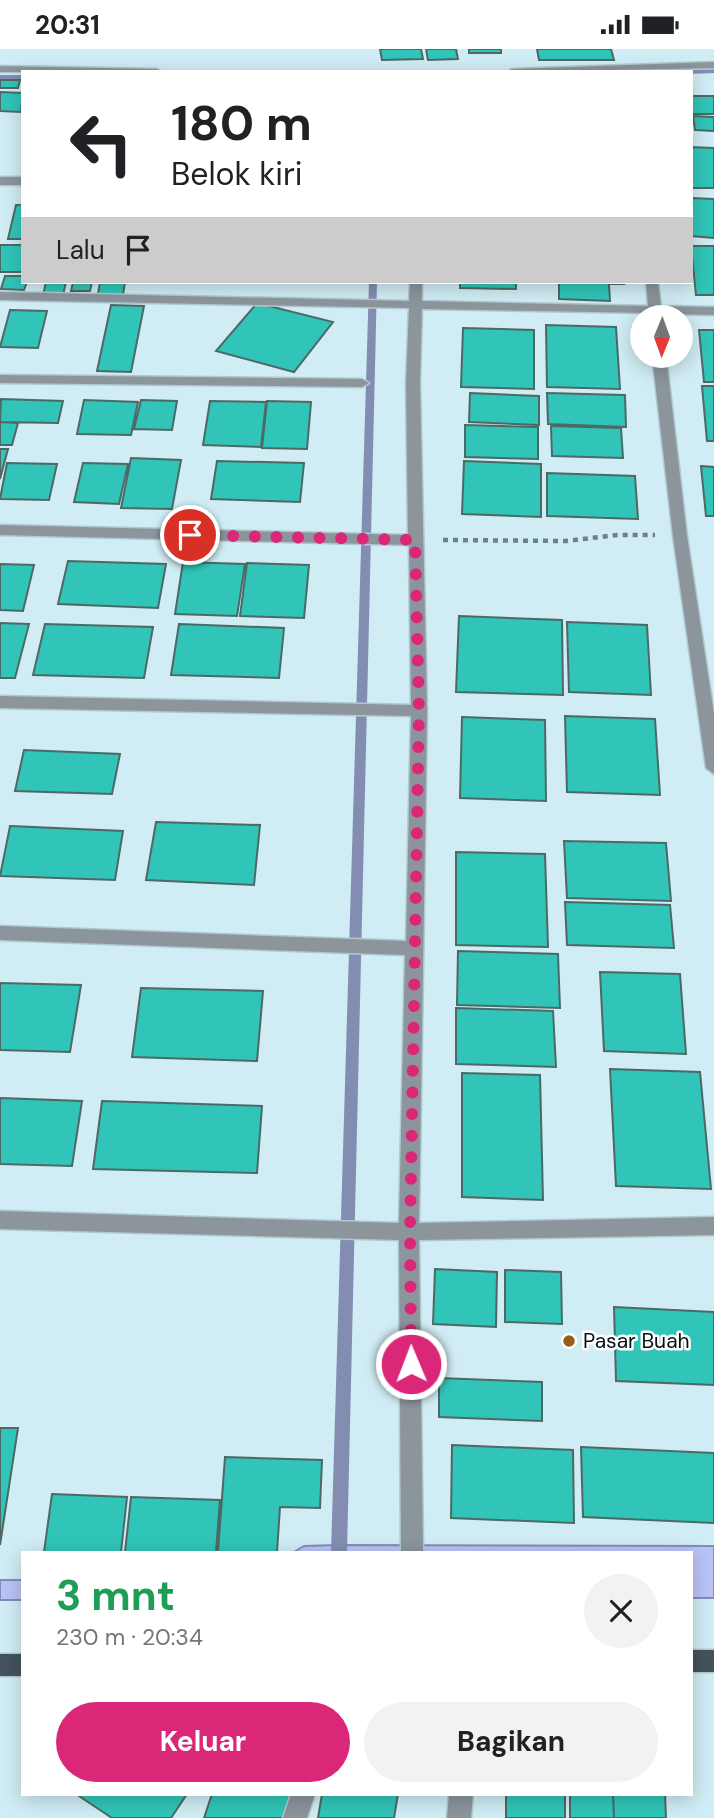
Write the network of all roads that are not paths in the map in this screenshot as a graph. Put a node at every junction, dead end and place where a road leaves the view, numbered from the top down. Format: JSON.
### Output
{"nodes":[{"id":1,"x":714,"y":65,"type":"edge"},
{"id":2,"x":643,"y":66,"type":"edge"},
{"id":3,"x":0,"y":69,"type":"edge"},
{"id":4,"x":52,"y":70,"type":"edge"},
{"id":5,"x":556,"y":70,"type":"edge"},
{"id":6,"x":0,"y":181,"type":"edge"},
{"id":7,"x":21,"y":181,"type":"edge"},
{"id":8,"x":416,"y":284,"type":"edge"},
{"id":9,"x":652,"y":284,"type":"edge"},
{"id":10,"x":0,"y":296,"type":"edge"},
{"id":11,"x":416,"y":304,"type":"junction"},
{"id":12,"x":653,"y":305,"type":"edge"},
{"id":13,"x":714,"y":311,"type":"edge"},
{"id":14,"x":630,"y":312,"type":"edge"},
{"id":15,"x":693,"y":312,"type":"edge"},
{"id":16,"x":661,"y":368,"type":"edge"},
{"id":17,"x":0,"y":379,"type":"edge"},
{"id":18,"x":362,"y":383,"type":"dead end"},
{"id":19,"x":0,"y":530,"type":"edge"},
{"id":20,"x":415,"y":540,"type":"junction"},
{"id":21,"x":0,"y":702,"type":"edge"},
{"id":22,"x":419,"y":711,"type":"junction"},
{"id":23,"x":714,"y":768,"type":"edge"},
{"id":24,"x":0,"y":933,"type":"edge"},
{"id":25,"x":416,"y":948,"type":"junction"},
{"id":26,"x":0,"y":1220,"type":"edge"},
{"id":27,"x":714,"y":1226,"type":"edge"},
{"id":28,"x":410,"y":1232,"type":"junction"},
{"id":29,"x":412,"y":1551,"type":"edge"},
{"id":30,"x":693,"y":1661,"type":"edge"},
{"id":31,"x":714,"y":1661,"type":"edge"},
{"id":32,"x":0,"y":1665,"type":"edge"},
{"id":33,"x":21,"y":1665,"type":"edge"},
{"id":34,"x":302,"y":1796,"type":"edge"},
{"id":35,"x":461,"y":1796,"type":"edge"},
{"id":36,"x":295,"y":1818,"type":"edge"},
{"id":37,"x":459,"y":1818,"type":"edge"}],
"edges":[{"from":1,"to":2,"type":"street"},
{"from":2,"to":5,"type":"street"},
{"from":3,"to":4,"type":"street"},
{"from":6,"to":7,"type":"street"},
{"from":8,"to":11,"type":"street"},
{"from":9,"to":12,"type":"street"},
{"from":10,"to":11,"type":"street"},
{"from":11,"to":14,"type":"street"},
{"from":11,"to":20,"type":"street"},
{"from":13,"to":15,"type":"street"},
{"from":16,"to":23,"type":"street"},
{"from":17,"to":18,"type":"street"},
{"from":19,"to":20,"type":"street"},
{"from":20,"to":22,"type":"street"},
{"from":21,"to":22,"type":"street"},
{"from":22,"to":25,"type":"street"},
{"from":24,"to":25,"type":"street"},
{"from":25,"to":28,"type":"street"},
{"from":26,"to":28,"type":"street"},
{"from":27,"to":28,"type":"street"},
{"from":28,"to":29,"type":"street"},
{"from":30,"to":31,"type":"main road"},
{"from":32,"to":33,"type":"main road"},
{"from":34,"to":36,"type":"street"},
{"from":35,"to":37,"type":"street"}]}
